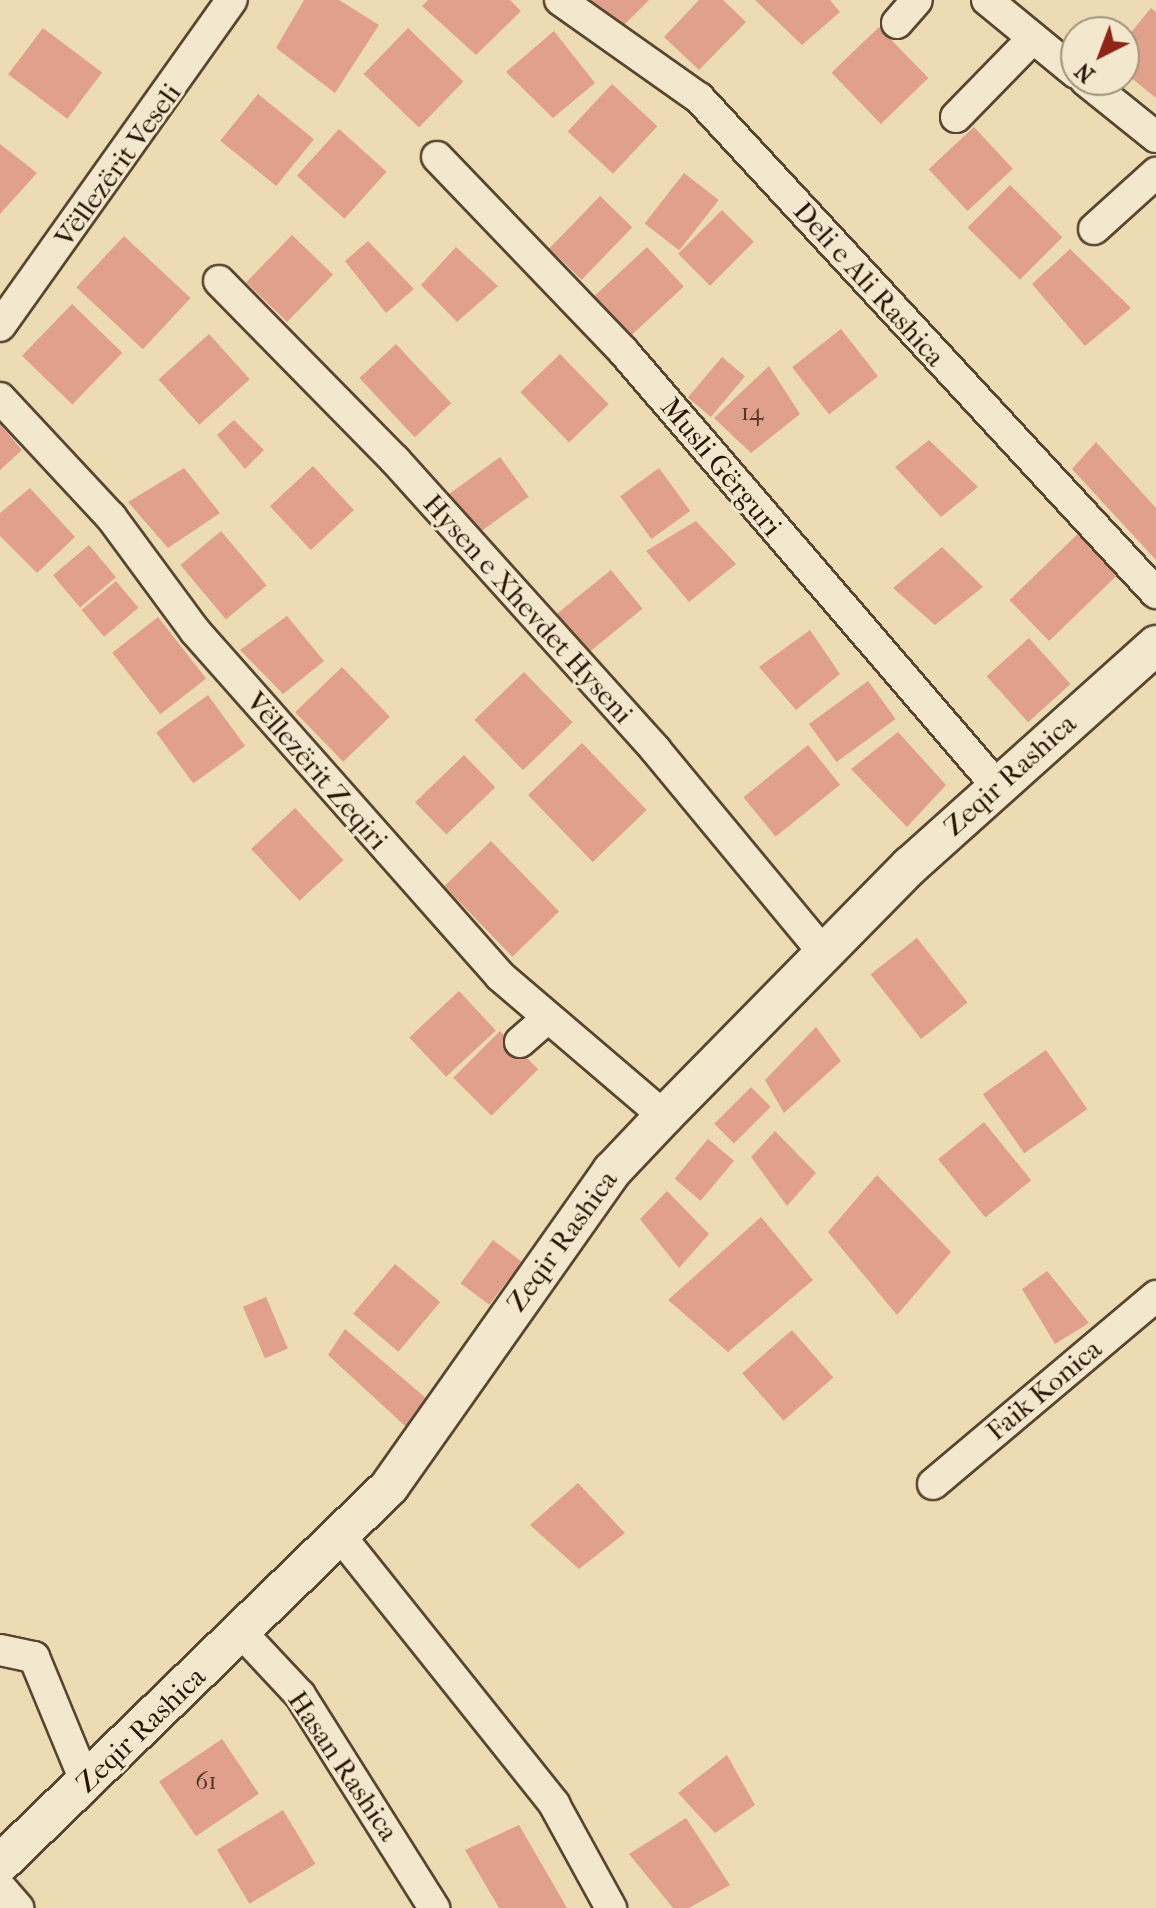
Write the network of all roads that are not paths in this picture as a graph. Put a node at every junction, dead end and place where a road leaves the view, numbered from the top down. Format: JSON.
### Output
{"nodes":[{"id":1,"x":232,"y":0,"type":"edge"},
{"id":2,"x":560,"y":0,"type":"edge"},
{"id":3,"x":917,"y":0,"type":"edge"},
{"id":4,"x":987,"y":0,"type":"edge"},
{"id":5,"x":897,"y":23,"type":"dead end"},
{"id":6,"x":1033,"y":38,"type":"junction"},
{"id":7,"x":1060,"y":60,"type":"edge"},
{"id":8,"x":1105,"y":96,"type":"edge"},
{"id":9,"x":956,"y":117,"type":"dead end"},
{"id":10,"x":1156,"y":137,"type":"edge"},
{"id":11,"x":437,"y":157,"type":"dead end"},
{"id":12,"x":1156,"y":173,"type":"edge"},
{"id":13,"x":1094,"y":229,"type":"dead end"},
{"id":14,"x":219,"y":281,"type":"dead end"},
{"id":15,"x":0,"y":326,"type":"edge"},
{"id":16,"x":0,"y":398,"type":"edge"},
{"id":17,"x":1156,"y":593,"type":"edge"},
{"id":18,"x":1156,"y":645,"type":"edge"},
{"id":19,"x":996,"y":785,"type":"junction"},
{"id":20,"x":822,"y":951,"type":"junction"},
{"id":21,"x":544,"y":1021,"type":"junction"},
{"id":22,"x":520,"y":1042,"type":"dead end"},
{"id":23,"x":664,"y":1116,"type":"junction"},
{"id":24,"x":1156,"y":1296,"type":"edge"},
{"id":25,"x":933,"y":1484,"type":"dead end"},
{"id":26,"x":338,"y":1533,"type":"junction"},
{"id":27,"x":241,"y":1632,"type":"junction"},
{"id":28,"x":0,"y":1650,"type":"edge"},
{"id":29,"x":85,"y":1781,"type":"junction"},
{"id":30,"x":0,"y":1864,"type":"edge"},
{"id":31,"x":0,"y":1887,"type":"edge"},
{"id":32,"x":18,"y":1908,"type":"edge"},
{"id":33,"x":434,"y":1908,"type":"edge"},
{"id":34,"x":611,"y":1908,"type":"edge"}],
"edges":[{"from":1,"to":15,"type":"street","name":"Vëllezërit Veseli"},
{"from":2,"to":17,"type":"street","name":"Deli e Ali Rashica"},
{"from":3,"to":5,"type":"street"},
{"from":4,"to":6,"type":"street"},
{"from":6,"to":7,"type":"street"},
{"from":6,"to":9,"type":"street"},
{"from":8,"to":10,"type":"street"},
{"from":11,"to":19,"type":"street","name":"Musli Gërguri"},
{"from":12,"to":13,"type":"street"},
{"from":14,"to":20,"type":"street","name":"Hysen e Xhevdet Hyseni"},
{"from":16,"to":21,"type":"street","name":"Vëllezërit Zeqiri"},
{"from":18,"to":19,"type":"street","name":"Zeqir Rashica"},
{"from":19,"to":20,"type":"street","name":"Zeqir Rashica"},
{"from":20,"to":23,"type":"street","name":"Zeqir Rashica"},
{"from":21,"to":22,"type":"street"},
{"from":21,"to":23,"type":"street","name":"Vëllezërit Zeqiri"},
{"from":23,"to":26,"type":"street","name":"Zeqir Rashica"},
{"from":24,"to":25,"type":"street","name":"Faik Konica"},
{"from":26,"to":27,"type":"street","name":"Zeqir Rashica"},
{"from":26,"to":34,"type":"street"},
{"from":27,"to":29,"type":"street","name":"Zeqir Rashica"},
{"from":27,"to":33,"type":"street","name":"Hasan Rashica"},
{"from":28,"to":29,"type":"street"},
{"from":29,"to":30,"type":"street","name":"Zeqir Rashica"},
{"from":31,"to":32,"type":"street"}]}
